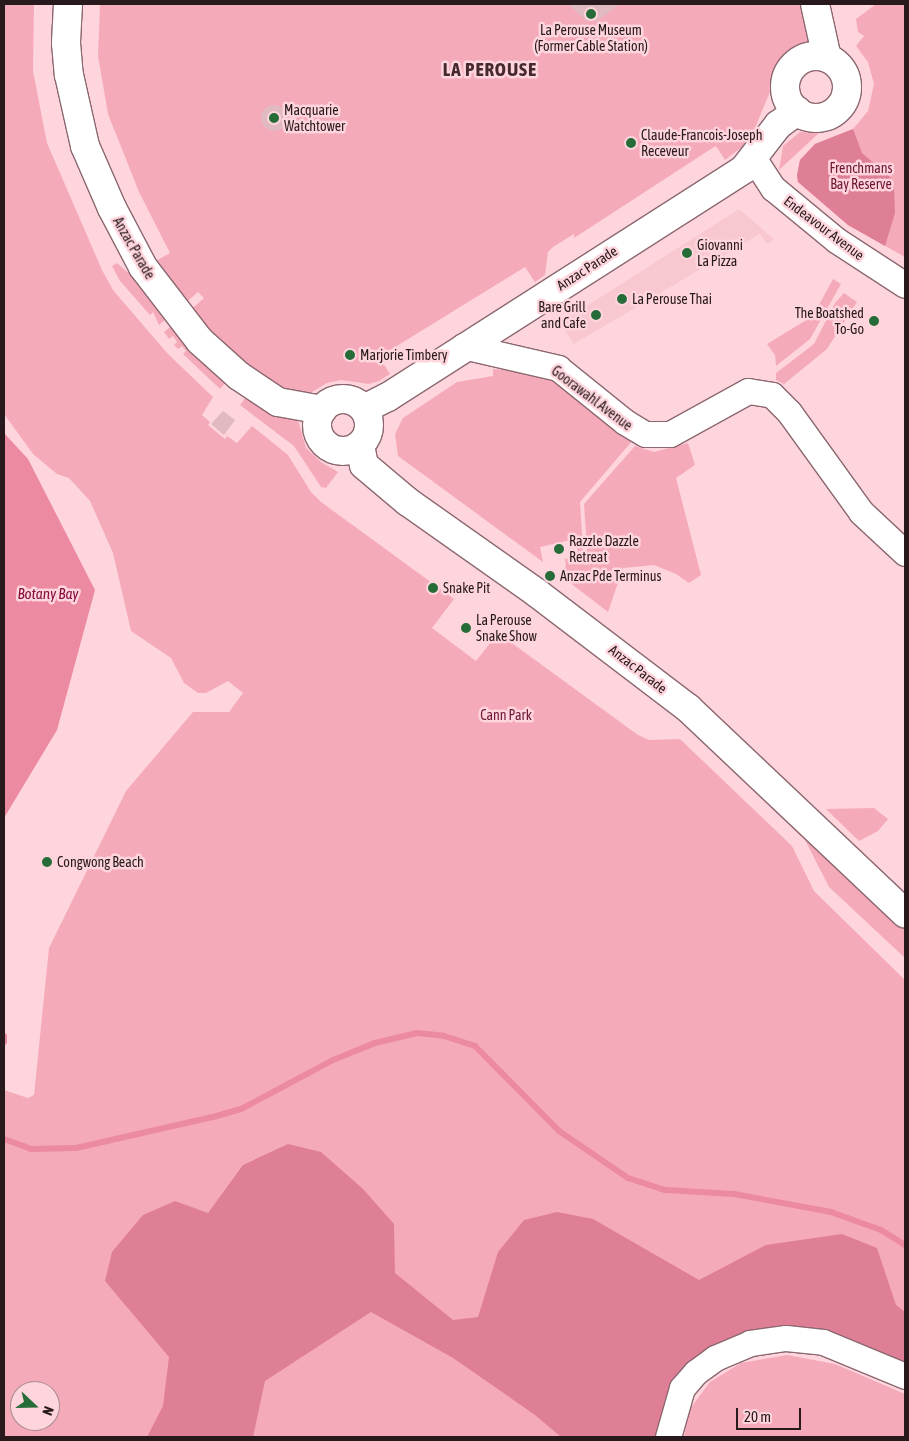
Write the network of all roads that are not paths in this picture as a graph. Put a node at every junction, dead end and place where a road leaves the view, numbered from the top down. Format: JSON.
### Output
{"nodes":[{"id":1,"x":68,"y":4,"type":"edge"},
{"id":2,"x":815,"y":4,"type":"edge"},
{"id":3,"x":827,"y":58,"type":"junction"},
{"id":4,"x":797,"y":111,"type":"junction"},
{"id":5,"x":754,"y":159,"type":"junction"},
{"id":6,"x":905,"y":285,"type":"edge"},
{"id":7,"x":464,"y":346,"type":"junction"},
{"id":8,"x":364,"y":409,"type":"junction"},
{"id":9,"x":322,"y":410,"type":"junction"},
{"id":10,"x":360,"y":445,"type":"junction"},
{"id":11,"x":905,"y":553,"type":"edge"},
{"id":12,"x":905,"y":913,"type":"edge"},
{"id":13,"x":905,"y":1376,"type":"edge"},
{"id":14,"x":668,"y":1437,"type":"edge"}],
"edges":[{"from":1,"to":9,"type":"main road","name":"Anzac Parade"},
{"from":2,"to":3,"type":"main road"},
{"from":3,"to":4,"type":"main road"},
{"from":3,"to":4,"type":"main road"},
{"from":4,"to":5,"type":"main road","name":"Anzac Parade"},
{"from":5,"to":6,"type":"street","name":"Endeavour Avenue"},
{"from":5,"to":7,"type":"main road","name":"Anzac Parade"},
{"from":7,"to":8,"type":"main road","name":"Anzac Parade"},
{"from":7,"to":11,"type":"street","name":"Goorawahl Avenue"},
{"from":8,"to":9,"type":"main road"},
{"from":8,"to":10,"type":"main road"},
{"from":9,"to":10,"type":"main road"},
{"from":10,"to":12,"type":"main road","name":"Anzac Parade"},
{"from":13,"to":14,"type":"street"}]}
